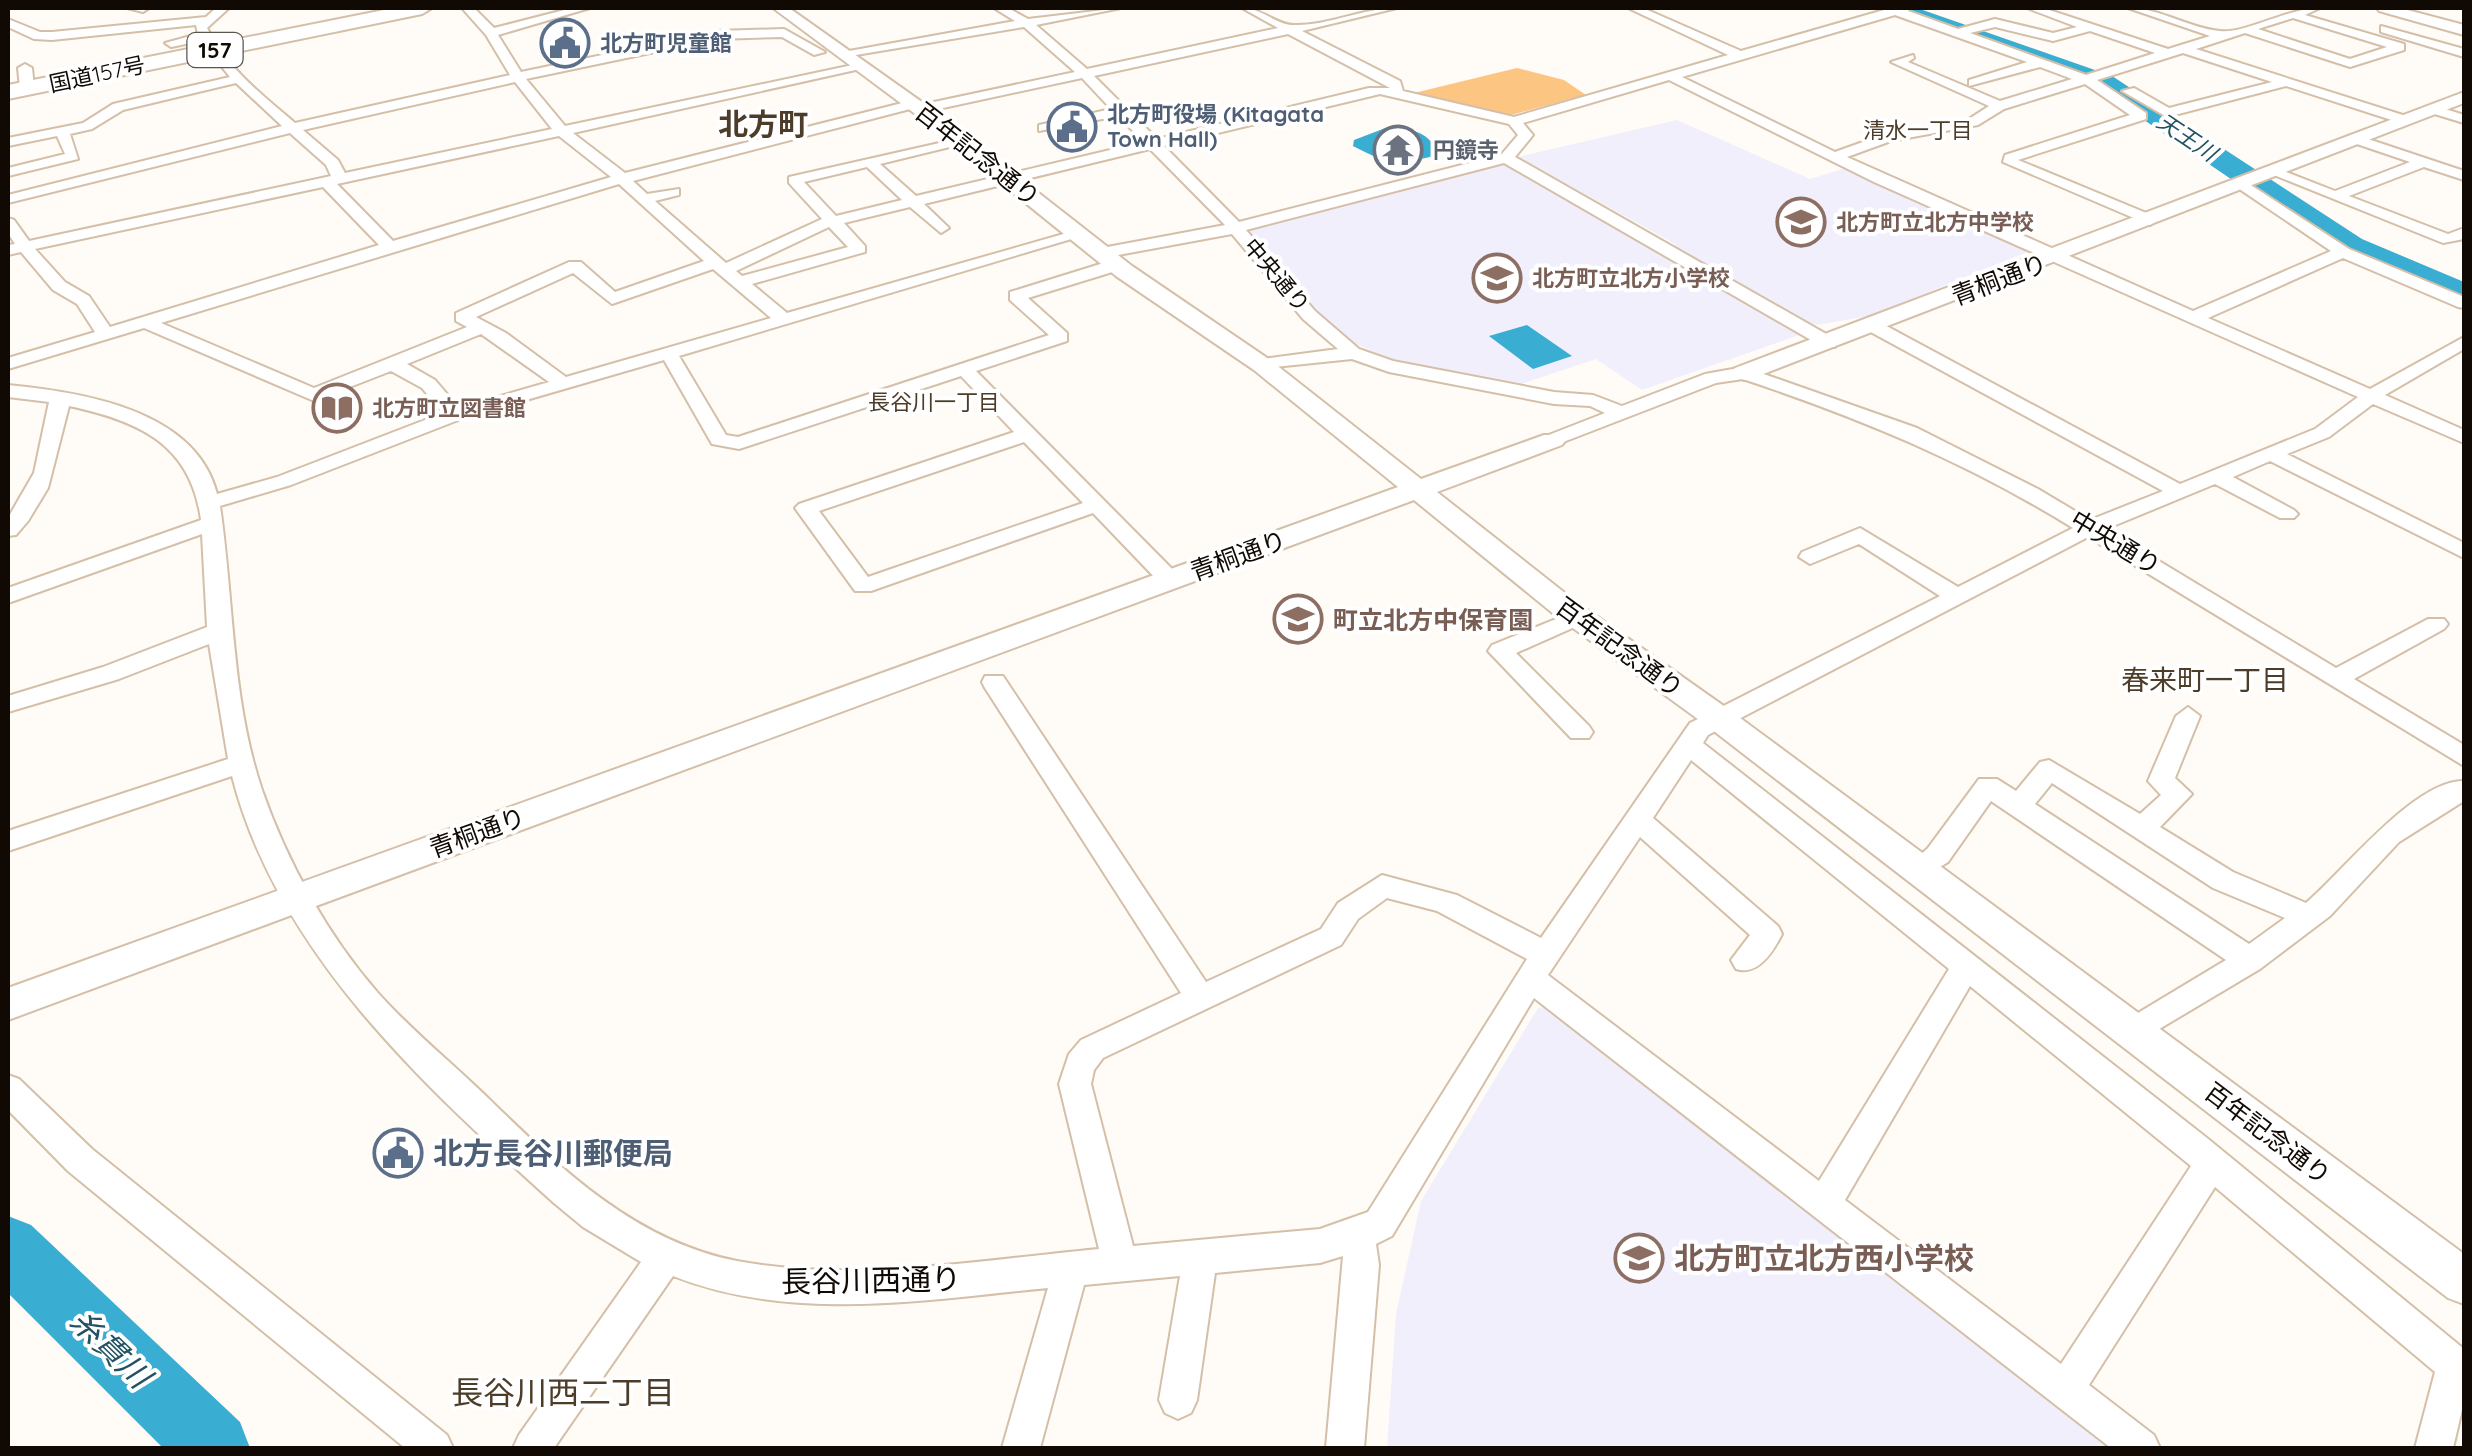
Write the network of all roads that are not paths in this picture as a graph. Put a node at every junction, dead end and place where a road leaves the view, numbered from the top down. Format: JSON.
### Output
{"nodes":[{"id":1,"x":133,"y":8,"type":"edge"},
{"id":2,"x":143,"y":8,"type":"edge"},
{"id":3,"x":223,"y":8,"type":"edge"},
{"id":4,"x":422,"y":8,"type":"edge"},
{"id":5,"x":468,"y":8,"type":"edge"},
{"id":6,"x":576,"y":8,"type":"edge"},
{"id":7,"x":780,"y":8,"type":"edge"},
{"id":8,"x":1000,"y":8,"type":"edge"},
{"id":9,"x":1114,"y":8,"type":"edge"},
{"id":10,"x":1248,"y":8,"type":"edge"},
{"id":11,"x":1391,"y":8,"type":"edge"},
{"id":12,"x":1634,"y":8,"type":"edge"},
{"id":13,"x":1896,"y":8,"type":"edge"},
{"id":14,"x":2033,"y":8,"type":"edge"},
{"id":15,"x":2134,"y":8,"type":"edge"},
{"id":16,"x":2388,"y":8,"type":"edge"},
{"id":17,"x":2307,"y":9,"type":"edge"},
{"id":18,"x":390,"y":10,"type":"edge"},
{"id":19,"x":210,"y":20,"type":"junction"},
{"id":20,"x":1027,"y":22,"type":"junction"},
{"id":21,"x":8,"y":23,"type":"edge"},
{"id":22,"x":2091,"y":27,"type":"junction"},
{"id":23,"x":1284,"y":30,"type":"junction"},
{"id":24,"x":2247,"y":30,"type":"junction"},
{"id":25,"x":2464,"y":30,"type":"edge"},
{"id":26,"x":1956,"y":32,"type":"junction"},
{"id":27,"x":491,"y":33,"type":"junction"},
{"id":28,"x":2225,"y":37,"type":"junction"},
{"id":29,"x":171,"y":43,"type":"dead end"},
{"id":30,"x":208,"y":44,"type":"junction"},
{"id":31,"x":2184,"y":50,"type":"junction"},
{"id":32,"x":2167,"y":53,"type":"junction"},
{"id":33,"x":2464,"y":53,"type":"edge"},
{"id":34,"x":1738,"y":55,"type":"junction"},
{"id":35,"x":841,"y":57,"type":"junction"},
{"id":36,"x":1908,"y":58,"type":"dead end"},
{"id":37,"x":2039,"y":62,"type":"junction"},
{"id":38,"x":1084,"y":73,"type":"junction"},
{"id":39,"x":1668,"y":75,"type":"junction"},
{"id":40,"x":2104,"y":75,"type":"junction"},
{"id":41,"x":517,"y":76,"type":"junction"},
{"id":42,"x":240,"y":78,"type":"junction"},
{"id":43,"x":2088,"y":80,"type":"junction"},
{"id":44,"x":2287,"y":82,"type":"junction"},
{"id":45,"x":20,"y":83,"type":"edge"},
{"id":46,"x":1974,"y":83,"type":"dead end"},
{"id":47,"x":1399,"y":94,"type":"junction"},
{"id":48,"x":2464,"y":98,"type":"edge"},
{"id":49,"x":917,"y":106,"type":"junction"},
{"id":50,"x":1999,"y":106,"type":"junction"},
{"id":51,"x":2433,"y":109,"type":"junction"},
{"id":52,"x":1120,"y":111,"type":"junction"},
{"id":53,"x":2464,"y":119,"type":"edge"},
{"id":54,"x":2404,"y":120,"type":"junction"},
{"id":55,"x":1514,"y":121,"type":"junction"},
{"id":56,"x":294,"y":127,"type":"junction"},
{"id":57,"x":1044,"y":128,"type":"dead end"},
{"id":58,"x":62,"y":131,"type":"junction"},
{"id":59,"x":562,"y":132,"type":"junction"},
{"id":60,"x":2356,"y":139,"type":"junction"},
{"id":61,"x":961,"y":140,"type":"junction"},
{"id":62,"x":8,"y":142,"type":"edge"},
{"id":63,"x":1152,"y":143,"type":"junction"},
{"id":64,"x":1834,"y":157,"type":"junction"},
{"id":65,"x":1506,"y":158,"type":"junction"},
{"id":66,"x":870,"y":162,"type":"junction"},
{"id":67,"x":2424,"y":162,"type":"junction"},
{"id":68,"x":8,"y":172,"type":"edge"},
{"id":69,"x":2272,"y":172,"type":"junction"},
{"id":70,"x":2464,"y":176,"type":"edge"},
{"id":71,"x":1008,"y":177,"type":"junction"},
{"id":72,"x":622,"y":178,"type":"junction"},
{"id":73,"x":334,"y":182,"type":"junction"},
{"id":74,"x":2240,"y":183,"type":"junction"},
{"id":75,"x":674,"y":192,"type":"dead end"},
{"id":76,"x":2336,"y":196,"type":"junction"},
{"id":77,"x":8,"y":199,"type":"edge"},
{"id":78,"x":644,"y":199,"type":"junction"},
{"id":79,"x":912,"y":201,"type":"junction"},
{"id":80,"x":2150,"y":220,"type":"junction"},
{"id":81,"x":832,"y":221,"type":"junction"},
{"id":82,"x":8,"y":223,"type":"edge"},
{"id":83,"x":941,"y":228,"type":"dead end"},
{"id":84,"x":1236,"y":228,"type":"junction"},
{"id":85,"x":2464,"y":233,"type":"edge"},
{"id":86,"x":27,"y":246,"type":"junction"},
{"id":87,"x":389,"y":246,"type":"junction"},
{"id":88,"x":8,"y":250,"type":"edge"},
{"id":89,"x":1099,"y":250,"type":"junction"},
{"id":90,"x":2343,"y":252,"type":"junction"},
{"id":91,"x":2058,"y":256,"type":"junction"},
{"id":92,"x":722,"y":266,"type":"junction"},
{"id":93,"x":741,"y":282,"type":"junction"},
{"id":94,"x":2464,"y":304,"type":"edge"},
{"id":95,"x":2195,"y":317,"type":"junction"},
{"id":96,"x":786,"y":321,"type":"junction"},
{"id":97,"x":146,"y":322,"type":"junction"},
{"id":98,"x":1873,"y":326,"type":"junction"},
{"id":99,"x":482,"y":327,"type":"junction"},
{"id":100,"x":106,"y":334,"type":"junction"},
{"id":101,"x":1829,"y":342,"type":"junction"},
{"id":102,"x":2464,"y":342,"type":"edge"},
{"id":103,"x":1353,"y":353,"type":"junction"},
{"id":104,"x":670,"y":355,"type":"junction"},
{"id":105,"x":2454,"y":360,"type":"edge"},
{"id":106,"x":8,"y":364,"type":"edge"},
{"id":107,"x":393,"y":365,"type":"junction"},
{"id":108,"x":1262,"y":366,"type":"junction"},
{"id":109,"x":964,"y":369,"type":"junction"},
{"id":110,"x":1744,"y":374,"type":"junction"},
{"id":111,"x":563,"y":383,"type":"junction"},
{"id":112,"x":8,"y":391,"type":"edge"},
{"id":113,"x":36,"y":394,"type":"junction"},
{"id":114,"x":2374,"y":397,"type":"junction"},
{"id":115,"x":67,"y":398,"type":"junction"},
{"id":116,"x":8,"y":404,"type":"edge"},
{"id":117,"x":1622,"y":413,"type":"junction"},
{"id":118,"x":454,"y":415,"type":"junction"},
{"id":119,"x":1028,"y":434,"type":"junction"},
{"id":120,"x":2464,"y":437,"type":"edge"},
{"id":121,"x":1553,"y":440,"type":"junction"},
{"id":122,"x":2273,"y":455,"type":"junction"},
{"id":123,"x":2216,"y":476,"type":"junction"},
{"id":124,"x":1415,"y":490,"type":"junction"},
{"id":125,"x":2177,"y":490,"type":"junction"},
{"id":126,"x":1097,"y":505,"type":"junction"},
{"id":127,"x":209,"y":513,"type":"junction"},
{"id":128,"x":2287,"y":514,"type":"dead end"},
{"id":129,"x":2092,"y":527,"type":"junction"},
{"id":130,"x":8,"y":530,"type":"edge"},
{"id":131,"x":2464,"y":551,"type":"edge"},
{"id":132,"x":1810,"y":557,"type":"dead end"},
{"id":133,"x":1170,"y":580,"type":"junction"},
{"id":134,"x":1954,"y":595,"type":"junction"},
{"id":135,"x":8,"y":596,"type":"edge"},
{"id":136,"x":1578,"y":618,"type":"junction"},
{"id":137,"x":2436,"y":624,"type":"dead end"},
{"id":138,"x":218,"y":631,"type":"junction"},
{"id":139,"x":2338,"y":677,"type":"junction"},
{"id":140,"x":994,"y":682,"type":"dead end"},
{"id":141,"x":8,"y":704,"type":"edge"},
{"id":142,"x":2188,"y":716,"type":"dead end"},
{"id":143,"x":1717,"y":717,"type":"junction"},
{"id":144,"x":1580,"y":732,"type":"dead end"},
{"id":145,"x":1689,"y":744,"type":"junction"},
{"id":146,"x":2464,"y":758,"type":"edge"},
{"id":147,"x":242,"y":764,"type":"junction"},
{"id":148,"x":2464,"y":791,"type":"edge"},
{"id":149,"x":2020,"y":806,"type":"junction"},
{"id":150,"x":1636,"y":819,"type":"junction"},
{"id":151,"x":2141,"y":828,"type":"junction"},
{"id":152,"x":8,"y":842,"type":"edge"},
{"id":153,"x":1919,"y":869,"type":"junction"},
{"id":154,"x":300,"y":896,"type":"junction"},
{"id":155,"x":2310,"y":916,"type":"junction"},
{"id":156,"x":1746,"y":960,"type":"dead end"},
{"id":157,"x":2250,"y":960,"type":"junction"},
{"id":158,"x":1538,"y":966,"type":"junction"},
{"id":159,"x":1965,"y":968,"type":"junction"},
{"id":160,"x":1200,"y":998,"type":"junction"},
{"id":161,"x":8,"y":1004,"type":"edge"},
{"id":162,"x":2134,"y":1031,"type":"junction"},
{"id":163,"x":8,"y":1089,"type":"edge"},
{"id":164,"x":2212,"y":1163,"type":"junction"},
{"id":165,"x":1824,"y":1204,"type":"junction"},
{"id":166,"x":1357,"y":1236,"type":"junction"},
{"id":167,"x":667,"y":1255,"type":"junction"},
{"id":168,"x":1200,"y":1257,"type":"junction"},
{"id":169,"x":1120,"y":1264,"type":"junction"},
{"id":170,"x":1071,"y":1269,"type":"junction"},
{"id":171,"x":2464,"y":1282,"type":"edge"},
{"id":172,"x":2065,"y":1390,"type":"junction"},
{"id":173,"x":1178,"y":1400,"type":"dead end"},
{"id":174,"x":434,"y":1448,"type":"edge"},
{"id":175,"x":532,"y":1448,"type":"edge"},
{"id":176,"x":1021,"y":1448,"type":"edge"},
{"id":177,"x":1345,"y":1448,"type":"edge"},
{"id":178,"x":2141,"y":1448,"type":"edge"},
{"id":179,"x":2434,"y":1448,"type":"edge"}],
"edges":[{"from":1,"to":2,"type":"street"},
{"from":3,"to":19,"type":"street"},
{"from":4,"to":18,"type":"highway","name":"国道157号","number":"157"},
{"from":5,"to":27,"type":"street"},
{"from":6,"to":27,"type":"street"},
{"from":7,"to":35,"type":"street","name":"百年記念通り"},
{"from":8,"to":20,"type":"street","name":"中央通り"},
{"from":9,"to":20,"type":"street"},
{"from":10,"to":23,"type":"street"},
{"from":11,"to":23,"type":"street"},
{"from":12,"to":34,"type":"street"},
{"from":13,"to":26,"type":"street"},
{"from":13,"to":34,"type":"street"},
{"from":14,"to":22,"type":"street"},
{"from":15,"to":28,"type":"street"},
{"from":16,"to":25,"type":"street"},
{"from":17,"to":24,"type":"street"},
{"from":17,"to":24,"type":"street"},
{"from":17,"to":33,"type":"street"},
{"from":18,"to":30,"type":"highway","name":"国道157号","number":"157"},
{"from":19,"to":21,"type":"street"},
{"from":19,"to":30,"type":"street"},
{"from":20,"to":35,"type":"street"},
{"from":20,"to":38,"type":"street","name":"中央通り"},
{"from":22,"to":26,"type":"street"},
{"from":22,"to":32,"type":"street"},
{"from":23,"to":38,"type":"street"},
{"from":23,"to":47,"type":"street"},
{"from":24,"to":28,"type":"street"},
{"from":26,"to":37,"type":"street"},
{"from":27,"to":41,"type":"street"},
{"from":28,"to":31,"type":"street"},
{"from":29,"to":30,"type":"street"},
{"from":30,"to":42,"type":"street"},
{"from":30,"to":45,"type":"highway","name":"国道157号","number":"157"},
{"from":31,"to":32,"type":"street"},
{"from":31,"to":44,"type":"street"},
{"from":32,"to":40,"type":"street"},
{"from":34,"to":39,"type":"street"},
{"from":35,"to":41,"type":"street"},
{"from":35,"to":49,"type":"street","name":"百年記念通り"},
{"from":35,"to":59,"type":"street"},
{"from":36,"to":50,"type":"street"},
{"from":37,"to":43,"type":"street"},
{"from":37,"to":46,"type":"street"},
{"from":38,"to":49,"type":"street"},
{"from":38,"to":52,"type":"street","name":"中央通り"},
{"from":39,"to":55,"type":"street"},
{"from":39,"to":64,"type":"street"},
{"from":40,"to":43,"type":"street"},
{"from":40,"to":44,"type":"street"},
{"from":41,"to":56,"type":"street"},
{"from":41,"to":59,"type":"street"},
{"from":42,"to":56,"type":"street"},
{"from":42,"to":58,"type":"street"},
{"from":43,"to":50,"type":"street"},
{"from":43,"to":80,"type":"street"},
{"from":44,"to":54,"type":"street"},
{"from":47,"to":55,"type":"street"},
{"from":47,"to":63,"type":"street"},
{"from":48,"to":51,"type":"street","name":"青桐通り"},
{"from":49,"to":61,"type":"street","name":"百年記念通り"},
{"from":49,"to":72,"type":"street"},
{"from":50,"to":64,"type":"street"},
{"from":51,"to":53,"type":"street"},
{"from":51,"to":54,"type":"street","name":"青桐通り"},
{"from":52,"to":57,"type":"street"},
{"from":52,"to":63,"type":"street","name":"中央通り"},
{"from":54,"to":60,"type":"street","name":"青桐通り"},
{"from":55,"to":65,"type":"street"},
{"from":56,"to":73,"type":"street"},
{"from":56,"to":77,"type":"street"},
{"from":58,"to":62,"type":"street"},
{"from":58,"to":68,"type":"street"},
{"from":59,"to":72,"type":"street"},
{"from":59,"to":73,"type":"street"},
{"from":60,"to":67,"type":"street"},
{"from":60,"to":69,"type":"street","name":"青桐通り"},
{"from":61,"to":66,"type":"street"},
{"from":61,"to":71,"type":"street","name":"百年記念通り"},
{"from":63,"to":71,"type":"street"},
{"from":63,"to":84,"type":"street","name":"中央通り"},
{"from":64,"to":91,"type":"street"},
{"from":65,"to":84,"type":"street"},
{"from":65,"to":101,"type":"street"},
{"from":66,"to":79,"type":"street"},
{"from":66,"to":81,"type":"street"},
{"from":67,"to":70,"type":"street"},
{"from":67,"to":76,"type":"street"},
{"from":69,"to":74,"type":"street","name":"青桐通り"},
{"from":69,"to":76,"type":"street"},
{"from":71,"to":79,"type":"street"},
{"from":71,"to":89,"type":"street","name":"百年記念通り"},
{"from":72,"to":78,"type":"street"},
{"from":72,"to":87,"type":"street"},
{"from":73,"to":86,"type":"street"},
{"from":73,"to":87,"type":"street"},
{"from":74,"to":80,"type":"street","name":"青桐通り"},
{"from":74,"to":90,"type":"street"},
{"from":75,"to":78,"type":"street"},
{"from":76,"to":85,"type":"street"},
{"from":78,"to":92,"type":"street"},
{"from":79,"to":81,"type":"street"},
{"from":79,"to":83,"type":"street"},
{"from":80,"to":91,"type":"street","name":"青桐通り"},
{"from":81,"to":92,"type":"street"},
{"from":81,"to":93,"type":"street"},
{"from":82,"to":86,"type":"street"},
{"from":84,"to":89,"type":"street"},
{"from":84,"to":103,"type":"street","name":"中央通り"},
{"from":86,"to":88,"type":"street"},
{"from":86,"to":100,"type":"street"},
{"from":87,"to":97,"type":"street"},
{"from":89,"to":96,"type":"street"},
{"from":89,"to":108,"type":"street","name":"百年記念通り"},
{"from":89,"to":109,"type":"street"},
{"from":90,"to":94,"type":"street"},
{"from":90,"to":95,"type":"street"},
{"from":91,"to":95,"type":"street"},
{"from":91,"to":98,"type":"street","name":"青桐通り"},
{"from":92,"to":93,"type":"street"},
{"from":92,"to":99,"type":"street"},
{"from":93,"to":96,"type":"street"},
{"from":95,"to":114,"type":"street"},
{"from":96,"to":104,"type":"street"},
{"from":97,"to":100,"type":"street"},
{"from":97,"to":107,"type":"street"},
{"from":98,"to":101,"type":"street","name":"青桐通り"},
{"from":98,"to":125,"type":"street"},
{"from":99,"to":107,"type":"street"},
{"from":99,"to":111,"type":"street"},
{"from":100,"to":106,"type":"street"},
{"from":101,"to":110,"type":"street","name":"青桐通り"},
{"from":102,"to":105,"type":"street"},
{"from":103,"to":108,"type":"street"},
{"from":103,"to":117,"type":"street","name":"中央通り"},
{"from":104,"to":109,"type":"street"},
{"from":104,"to":111,"type":"street"},
{"from":105,"to":114,"type":"street"},
{"from":107,"to":118,"type":"street"},
{"from":108,"to":124,"type":"street","name":"百年記念通り"},
{"from":109,"to":119,"type":"street"},
{"from":110,"to":117,"type":"street","name":"青桐通り"},
{"from":110,"to":121,"type":"street"},
{"from":110,"to":129,"type":"street","name":"中央通り"},
{"from":111,"to":118,"type":"street"},
{"from":112,"to":113,"type":"street"},
{"from":113,"to":115,"type":"street"},
{"from":113,"to":116,"type":"street"},
{"from":114,"to":120,"type":"street"},
{"from":114,"to":122,"type":"street"},
{"from":115,"to":127,"type":"street"},
{"from":115,"to":130,"type":"street"},
{"from":117,"to":121,"type":"street","name":"青桐通り"},
{"from":118,"to":127,"type":"street"},
{"from":119,"to":126,"type":"street"},
{"from":119,"to":126,"type":"street"},
{"from":121,"to":124,"type":"street","name":"青桐通り"},
{"from":122,"to":123,"type":"street"},
{"from":122,"to":131,"type":"street"},
{"from":123,"to":125,"type":"street"},
{"from":123,"to":128,"type":"street"},
{"from":124,"to":133,"type":"street","name":"青桐通り"},
{"from":124,"to":136,"type":"street","name":"百年記念通り"},
{"from":125,"to":129,"type":"street"},
{"from":126,"to":133,"type":"street"},
{"from":127,"to":135,"type":"street"},
{"from":127,"to":138,"type":"street","name":"長谷川西通り"},
{"from":129,"to":134,"type":"street"},
{"from":129,"to":139,"type":"street","name":"中央通り"},
{"from":132,"to":134,"type":"street"},
{"from":133,"to":154,"type":"street","name":"青桐通り"},
{"from":134,"to":143,"type":"street"},
{"from":136,"to":143,"type":"street","name":"百年記念通り"},
{"from":136,"to":144,"type":"street"},
{"from":137,"to":139,"type":"street"},
{"from":138,"to":141,"type":"street"},
{"from":138,"to":147,"type":"street","name":"長谷川西通り"},
{"from":139,"to":146,"type":"street","name":"中央通り"},
{"from":140,"to":160,"type":"street"},
{"from":142,"to":151,"type":"street"},
{"from":143,"to":145,"type":"street"},
{"from":143,"to":153,"type":"street","name":"百年記念通り"},
{"from":145,"to":150,"type":"street"},
{"from":145,"to":159,"type":"street"},
{"from":147,"to":152,"type":"street"},
{"from":147,"to":154,"type":"street","name":"長谷川西通り"},
{"from":148,"to":155,"type":"street"},
{"from":149,"to":151,"type":"street"},
{"from":149,"to":153,"type":"street"},
{"from":149,"to":157,"type":"street"},
{"from":150,"to":156,"type":"street"},
{"from":150,"to":158,"type":"street"},
{"from":151,"to":155,"type":"street"},
{"from":153,"to":162,"type":"street","name":"百年記念通り"},
{"from":154,"to":161,"type":"street","name":"青桐通り"},
{"from":154,"to":167,"type":"street","name":"長谷川西通り"},
{"from":155,"to":157,"type":"street"},
{"from":157,"to":162,"type":"street"},
{"from":158,"to":160,"type":"street"},
{"from":158,"to":165,"type":"street"},
{"from":158,"to":166,"type":"street"},
{"from":159,"to":164,"type":"street"},
{"from":159,"to":165,"type":"street"},
{"from":160,"to":169,"type":"street"},
{"from":162,"to":171,"type":"street","name":"百年記念通り"},
{"from":163,"to":174,"type":"street"},
{"from":164,"to":172,"type":"street"},
{"from":164,"to":179,"type":"street"},
{"from":165,"to":172,"type":"street"},
{"from":166,"to":168,"type":"street","name":"長谷川西通り"},
{"from":166,"to":177,"type":"street"},
{"from":167,"to":170,"type":"street","name":"長谷川西通り"},
{"from":167,"to":175,"type":"street"},
{"from":168,"to":169,"type":"street","name":"長谷川西通り"},
{"from":168,"to":173,"type":"street"},
{"from":169,"to":170,"type":"street","name":"長谷川西通り"},
{"from":170,"to":176,"type":"street"},
{"from":172,"to":178,"type":"street"}]}
